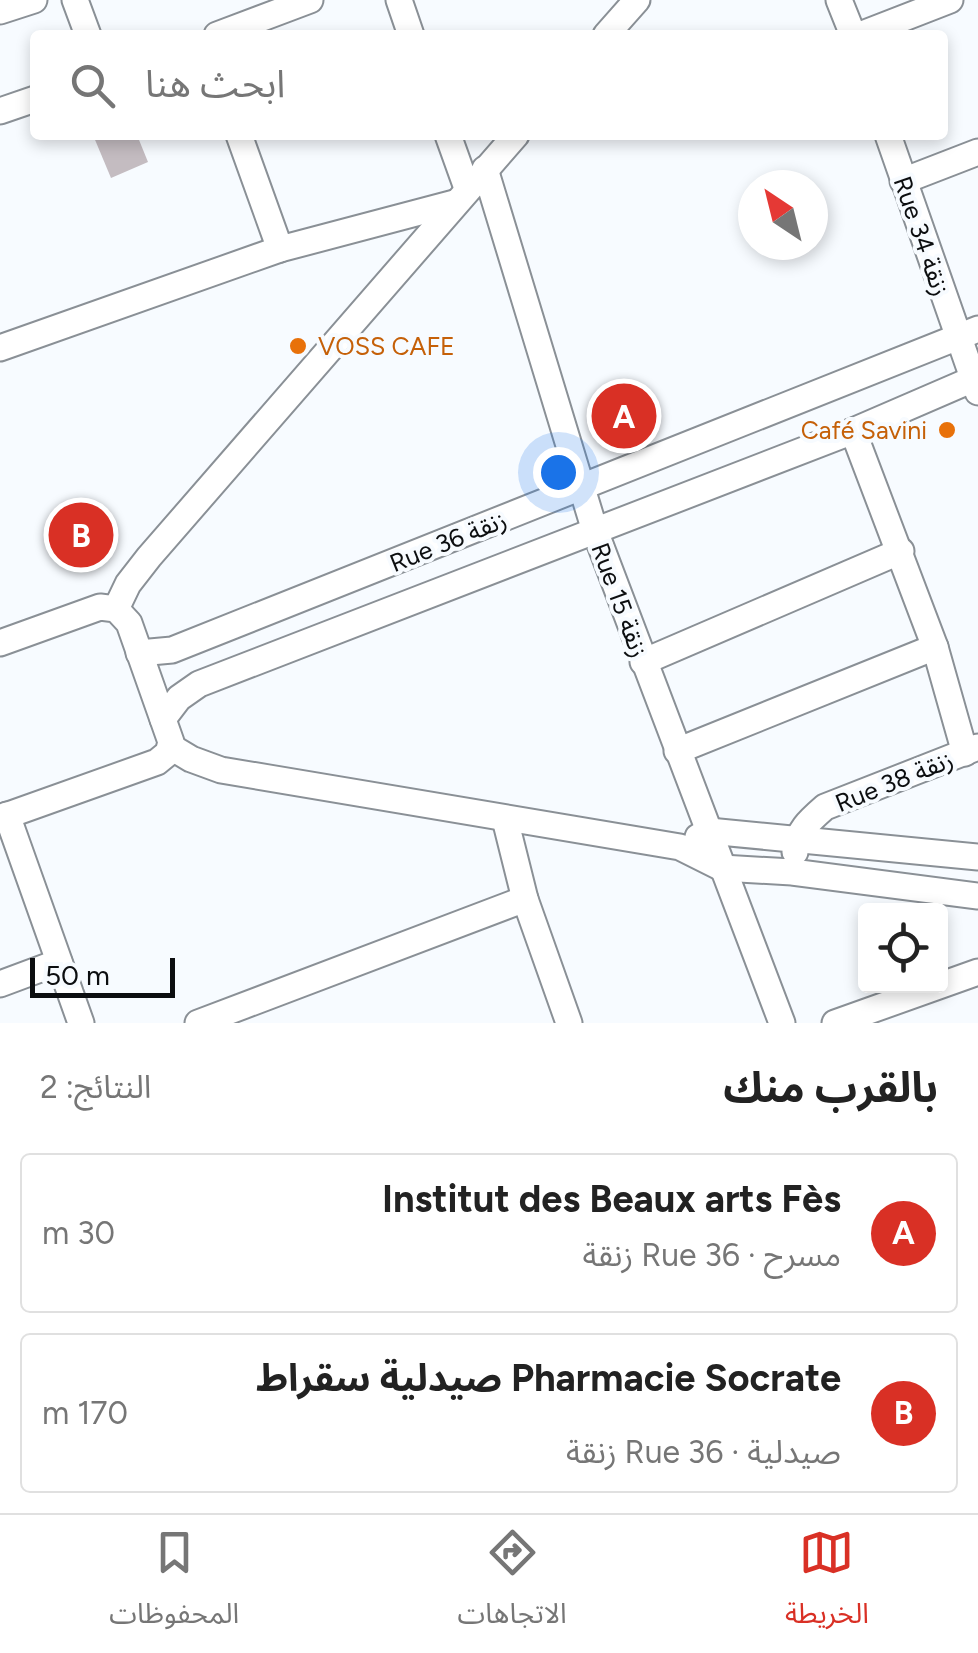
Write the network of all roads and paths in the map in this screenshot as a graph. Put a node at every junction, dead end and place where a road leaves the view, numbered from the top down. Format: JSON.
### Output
{"nodes":[{"id":1,"x":34,"y":0,"type":"edge"},
{"id":2,"x":75,"y":0,"type":"edge"},
{"id":3,"x":310,"y":0,"type":"edge"},
{"id":4,"x":399,"y":0,"type":"edge"},
{"id":5,"x":637,"y":0,"type":"edge"},
{"id":6,"x":839,"y":0,"type":"edge"},
{"id":7,"x":950,"y":0,"type":"edge"},
{"id":8,"x":0,"y":11,"type":"edge"},
{"id":9,"x":86,"y":30,"type":"edge"},
{"id":10,"x":230,"y":30,"type":"edge"},
{"id":11,"x":410,"y":30,"type":"edge"},
{"id":12,"x":610,"y":30,"type":"edge"},
{"id":13,"x":854,"y":30,"type":"edge"},
{"id":14,"x":870,"y":30,"type":"edge"},
{"id":15,"x":30,"y":102,"type":"edge"},
{"id":16,"x":0,"y":111,"type":"edge"},
{"id":17,"x":241,"y":140,"type":"edge"},
{"id":18,"x":449,"y":140,"type":"edge"},
{"id":19,"x":511,"y":140,"type":"edge"},
{"id":20,"x":890,"y":140,"type":"edge"},
{"id":21,"x":978,"y":152,"type":"edge"},
{"id":22,"x":485,"y":169,"type":"junction"},
{"id":23,"x":904,"y":181,"type":"junction"},
{"id":24,"x":460,"y":195,"type":"junction"},
{"id":25,"x":280,"y":248,"type":"junction"},
{"id":26,"x":968,"y":333,"type":"edge"},
{"id":27,"x":0,"y":348,"type":"edge"},
{"id":28,"x":976,"y":383,"type":"edge"},
{"id":29,"x":853,"y":431,"type":"junction"},
{"id":30,"x":582,"y":488,"type":"junction"},
{"id":31,"x":594,"y":531,"type":"junction"},
{"id":32,"x":901,"y":551,"type":"junction"},
{"id":33,"x":116,"y":609,"type":"junction"},
{"id":34,"x":0,"y":643,"type":"edge"},
{"id":35,"x":934,"y":647,"type":"junction"},
{"id":36,"x":139,"y":653,"type":"junction"},
{"id":37,"x":643,"y":662,"type":"junction"},
{"id":38,"x":163,"y":719,"type":"junction"},
{"id":39,"x":170,"y":747,"type":"junction"},
{"id":40,"x":971,"y":750,"type":"edge"},
{"id":41,"x":677,"y":751,"type":"junction"},
{"id":42,"x":4,"y":816,"type":"edge"},
{"id":43,"x":504,"y":819,"type":"junction"},
{"id":44,"x":709,"y":831,"type":"junction"},
{"id":45,"x":796,"y":839,"type":"junction"},
{"id":46,"x":680,"y":847,"type":"junction"},
{"id":47,"x":978,"y":857,"type":"edge"},
{"id":48,"x":722,"y":868,"type":"junction"},
{"id":49,"x":792,"y":872,"type":"junction"},
{"id":50,"x":978,"y":896,"type":"edge"},
{"id":51,"x":525,"y":899,"type":"junction"},
{"id":52,"x":59,"y":962,"type":"junction"},
{"id":53,"x":978,"y":972,"type":"edge"},
{"id":54,"x":0,"y":984,"type":"edge"},
{"id":55,"x":81,"y":1023,"type":"edge"},
{"id":56,"x":198,"y":1023,"type":"edge"},
{"id":57,"x":569,"y":1023,"type":"edge"},
{"id":58,"x":782,"y":1023,"type":"edge"},
{"id":59,"x":835,"y":1023,"type":"edge"}],
"edges":[{"from":1,"to":8,"type":"street"},
{"from":2,"to":9,"type":"street"},
{"from":3,"to":10,"type":"street"},
{"from":4,"to":11,"type":"street"},
{"from":5,"to":12,"type":"street"},
{"from":6,"to":13,"type":"street"},
{"from":7,"to":14,"type":"street"},
{"from":15,"to":16,"type":"street"},
{"from":17,"to":25,"type":"street"},
{"from":18,"to":24,"type":"street"},
{"from":19,"to":22,"type":"street"},
{"from":20,"to":23,"type":"street","name":"Rue 34 زنقة"},
{"from":21,"to":23,"type":"street"},
{"from":22,"to":24,"type":"street"},
{"from":22,"to":30,"type":"street","name":"Rue 15 زنقة"},
{"from":23,"to":26,"type":"street","name":"Rue 34 زنقة"},
{"from":24,"to":25,"type":"street"},
{"from":24,"to":33,"type":"street"},
{"from":25,"to":27,"type":"street"},
{"from":26,"to":28,"type":"street","name":"Rue 34 زنقة"},
{"from":26,"to":30,"type":"street","name":"Rue 36 زنقة"},
{"from":28,"to":29,"type":"street","name":"Rue 36 زنقة"},
{"from":29,"to":31,"type":"street","name":"Rue 36 زنقة"},
{"from":29,"to":32,"type":"street"},
{"from":30,"to":31,"type":"street","name":"Rue 15 زنقة"},
{"from":30,"to":36,"type":"street","name":"Rue 36 زنقة"},
{"from":31,"to":37,"type":"street","name":"Rue 15 زنقة"},
{"from":31,"to":38,"type":"street","name":"Rue 36 زنقة"},
{"from":32,"to":35,"type":"street"},
{"from":32,"to":37,"type":"street"},
{"from":33,"to":34,"type":"street"},
{"from":33,"to":36,"type":"street"},
{"from":35,"to":40,"type":"street"},
{"from":35,"to":41,"type":"street"},
{"from":36,"to":38,"type":"street"},
{"from":37,"to":41,"type":"street","name":"Rue 15 زنقة"},
{"from":38,"to":39,"type":"street"},
{"from":39,"to":42,"type":"street"},
{"from":39,"to":43,"type":"street"},
{"from":40,"to":45,"type":"street","name":"Rue 38 زنقة"},
{"from":41,"to":44,"type":"street","name":"Rue 15 زنقة"},
{"from":42,"to":52,"type":"street"},
{"from":43,"to":46,"type":"street"},
{"from":43,"to":51,"type":"street"},
{"from":44,"to":45,"type":"street"},
{"from":44,"to":46,"type":"street"},
{"from":44,"to":48,"type":"street","name":"Rue 15 زنقة"},
{"from":45,"to":47,"type":"street"},
{"from":45,"to":49,"type":"street"},
{"from":46,"to":48,"type":"street"},
{"from":48,"to":49,"type":"street"},
{"from":48,"to":58,"type":"street","name":"Rue 15 زنقة"},
{"from":49,"to":50,"type":"street"},
{"from":51,"to":56,"type":"street"},
{"from":51,"to":57,"type":"street"},
{"from":52,"to":54,"type":"street"},
{"from":52,"to":55,"type":"street"},
{"from":53,"to":59,"type":"street"}]}
